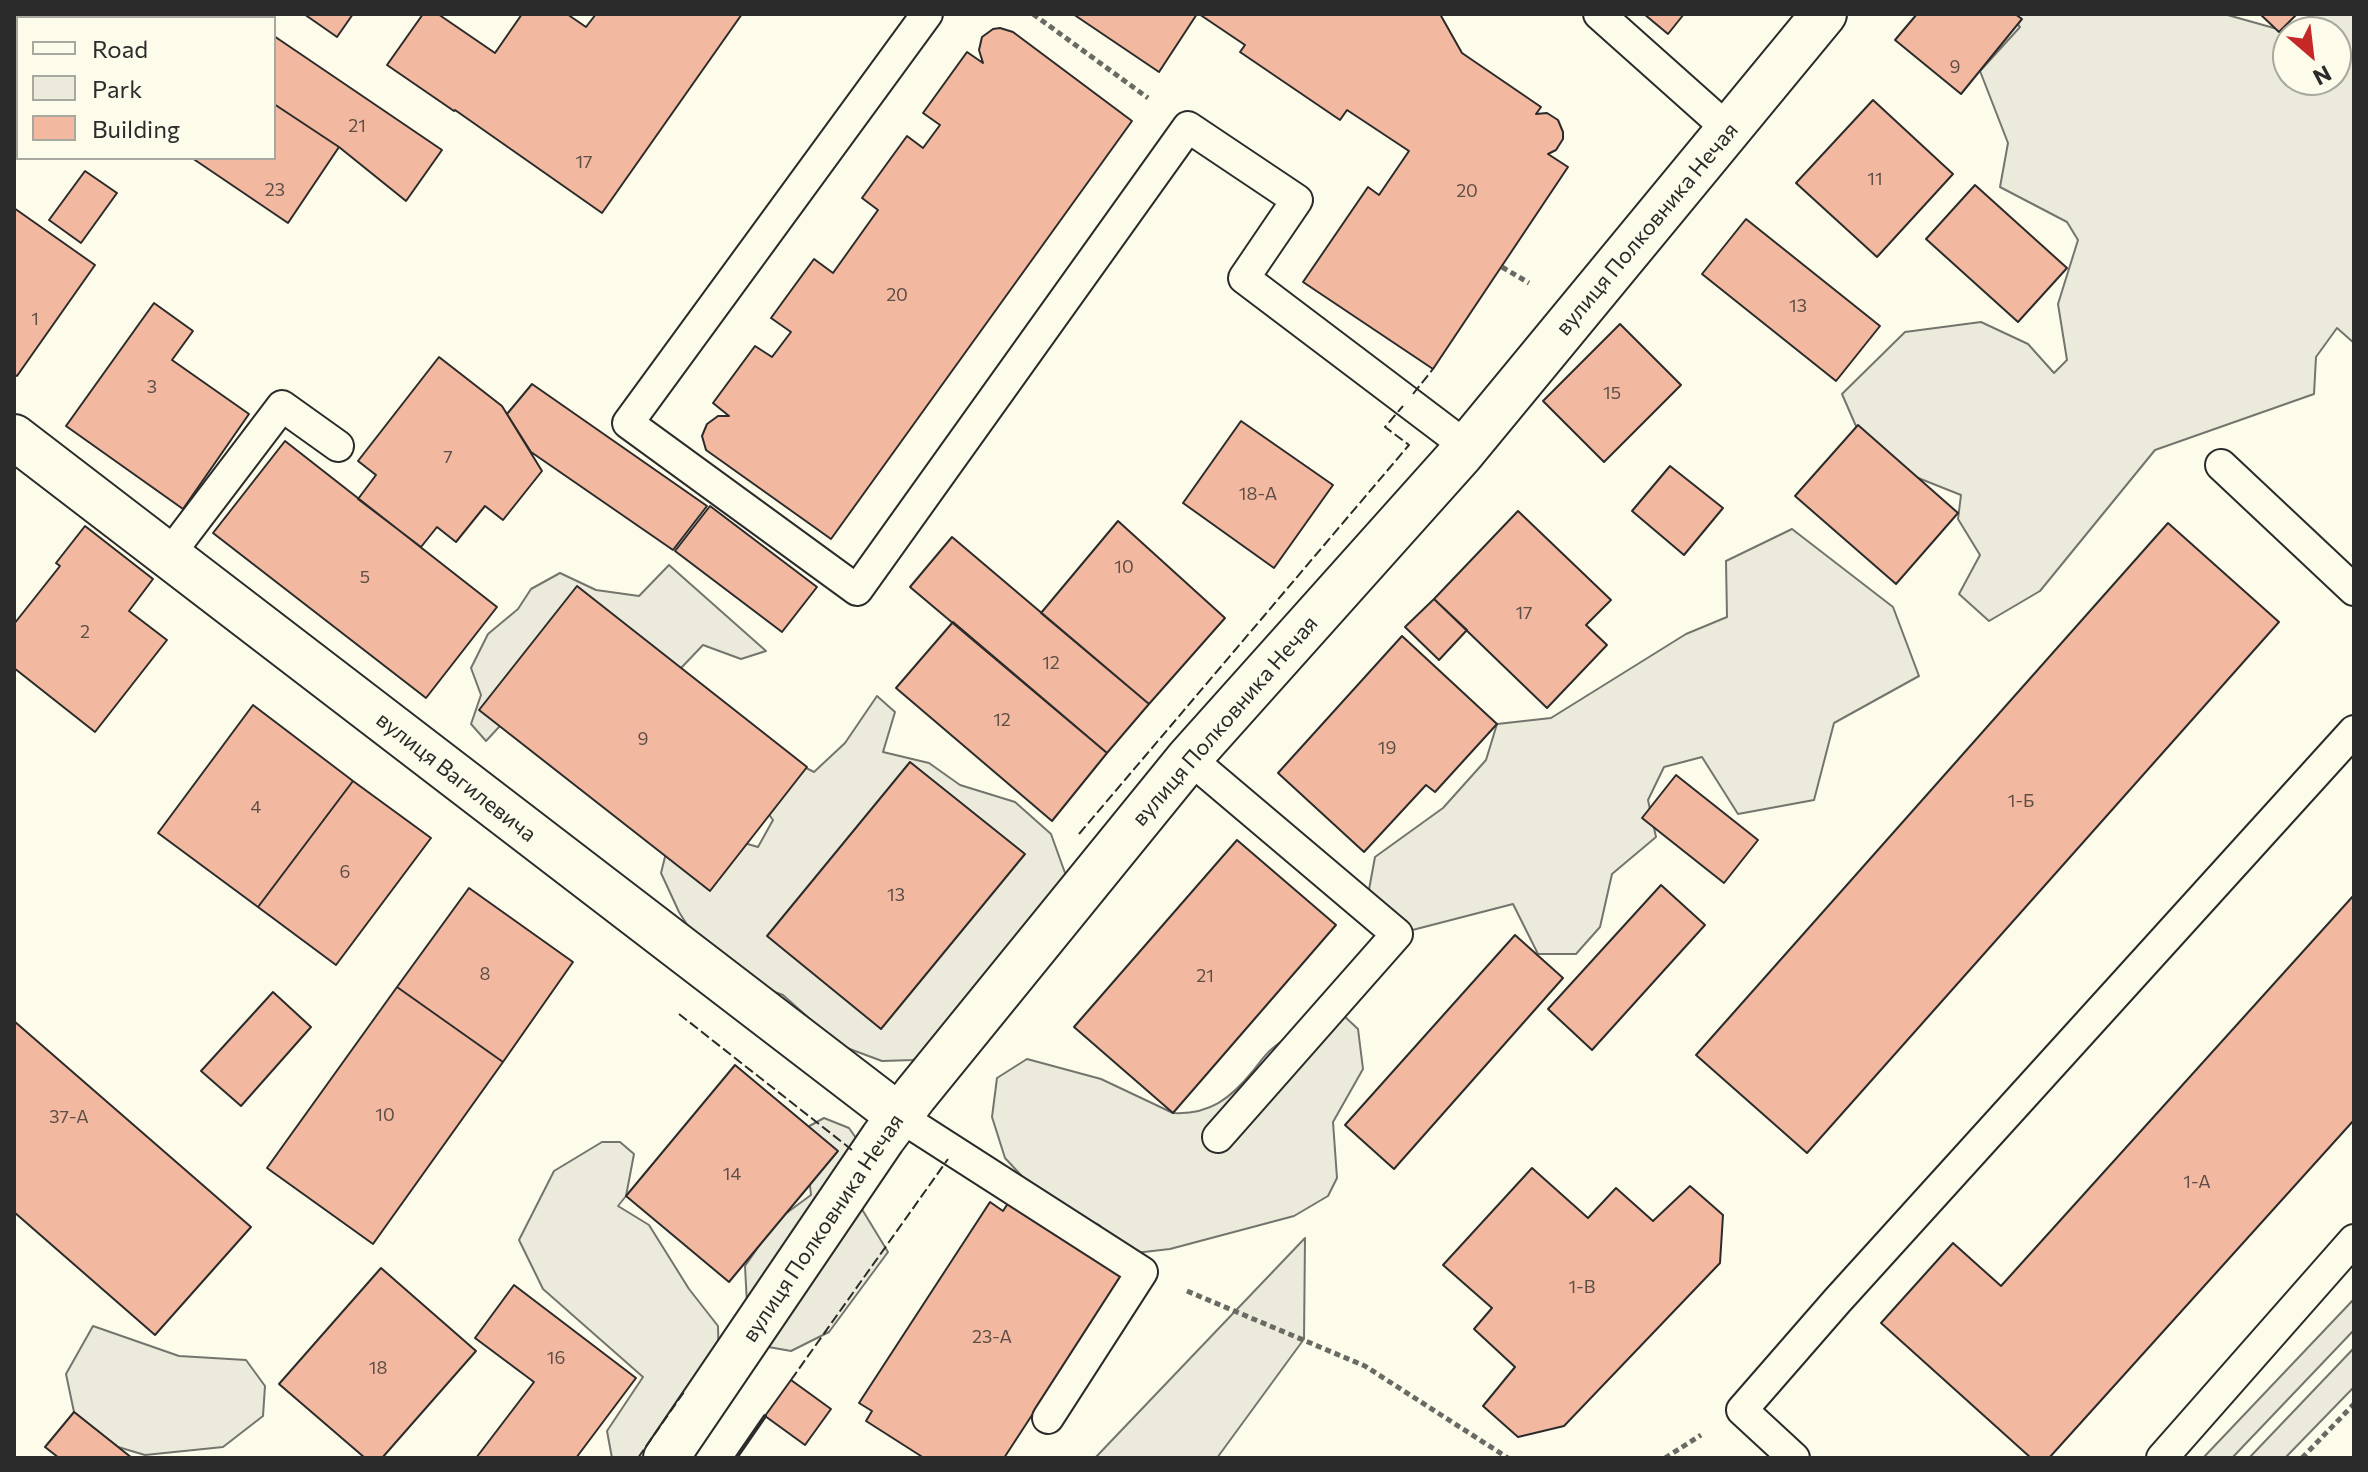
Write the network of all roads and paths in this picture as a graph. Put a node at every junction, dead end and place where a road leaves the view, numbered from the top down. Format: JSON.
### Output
{"nodes":[{"id":1,"x":927,"y":14,"type":"edge"},
{"id":2,"x":1033,"y":14,"type":"edge"},
{"id":3,"x":1599,"y":14,"type":"edge"},
{"id":4,"x":1824,"y":14,"type":"edge"},
{"id":5,"x":1188,"y":127,"type":"junction"},
{"id":6,"x":1729,"y":130,"type":"junction"},
{"id":7,"x":1502,"y":267,"type":"dead end"},
{"id":8,"x":1530,"y":283,"type":"dead end"},
{"id":9,"x":14,"y":437,"type":"edge"},
{"id":10,"x":338,"y":446,"type":"dead end"},
{"id":11,"x":1466,"y":446,"type":"junction"},
{"id":12,"x":2221,"y":465,"type":"dead end"},
{"id":13,"x":168,"y":556,"type":"junction"},
{"id":14,"x":2354,"y":590,"type":"edge"},
{"id":15,"x":2354,"y":731,"type":"edge"},
{"id":16,"x":1189,"y":758,"type":"junction"},
{"id":17,"x":899,"y":1116,"type":"junction"},
{"id":18,"x":1218,"y":1137,"type":"dead end"},
{"id":19,"x":2354,"y":1240,"type":"edge"},
{"id":20,"x":1142,"y":1272,"type":"junction"},
{"id":21,"x":2354,"y":1404,"type":"edge"},
{"id":22,"x":1048,"y":1418,"type":"dead end"},
{"id":23,"x":666,"y":1458,"type":"edge"},
{"id":24,"x":1508,"y":1458,"type":"edge"},
{"id":25,"x":1794,"y":1458,"type":"edge"},
{"id":26,"x":2162,"y":1458,"type":"edge"},
{"id":27,"x":2302,"y":1458,"type":"edge"}],
"edges":[{"from":1,"to":5,"type":"lane"},
{"from":2,"to":5,"type":"path"},
{"from":3,"to":6,"type":"lane"},
{"from":4,"to":6,"type":"street","name":"вулиця Полковника Нечая"},
{"from":5,"to":11,"type":"lane"},
{"from":6,"to":11,"type":"street","name":"вулиця Полковника Нечая"},
{"from":7,"to":8,"type":"path"},
{"from":9,"to":13,"type":"street","name":"вулиця Вагилевича"},
{"from":10,"to":13,"type":"lane"},
{"from":11,"to":16,"type":"street","name":"вулиця Полковника Нечая"},
{"from":12,"to":14,"type":"lane"},
{"from":13,"to":17,"type":"street","name":"вулиця Вагилевича"},
{"from":15,"to":25,"type":"lane"},
{"from":16,"to":17,"type":"street","name":"вулиця Полковника Нечая"},
{"from":16,"to":18,"type":"lane"},
{"from":17,"to":20,"type":"lane"},
{"from":17,"to":23,"type":"street","name":"вулиця Полковника Нечая"},
{"from":19,"to":26,"type":"lane"},
{"from":20,"to":22,"type":"lane"},
{"from":20,"to":24,"type":"path"},
{"from":21,"to":27,"type":"path"}]}
